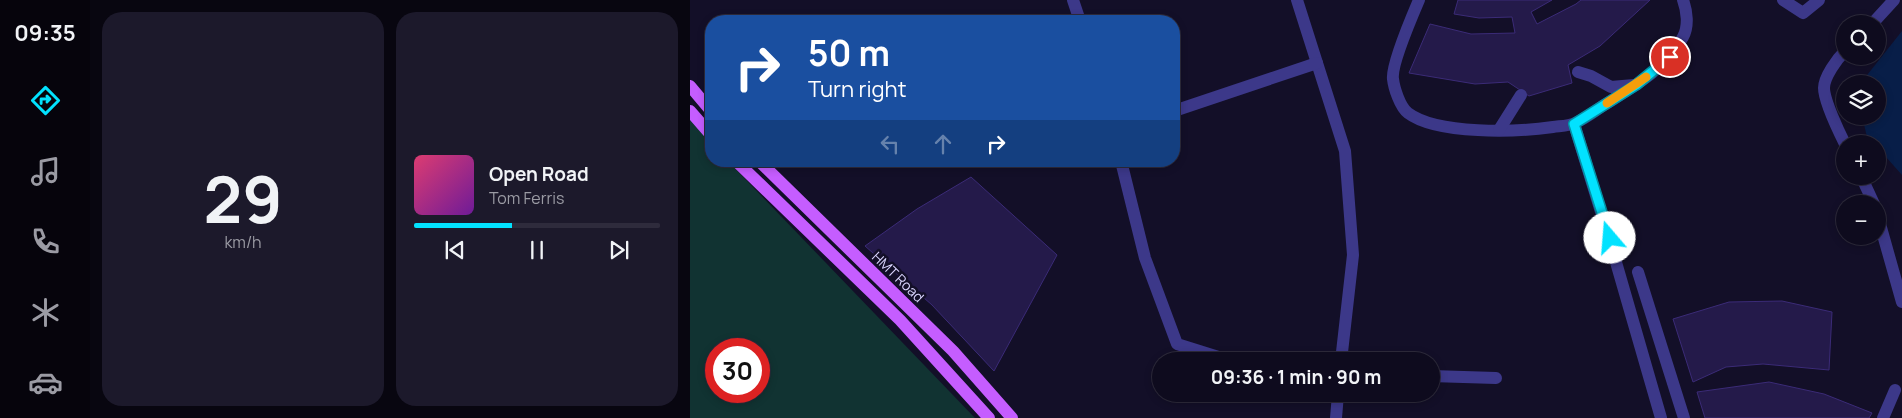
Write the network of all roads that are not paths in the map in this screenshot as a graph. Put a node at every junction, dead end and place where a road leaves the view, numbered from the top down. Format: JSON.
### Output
{"nodes":[{"id":1,"x":1073,"y":0,"type":"edge"},
{"id":2,"x":1298,"y":0,"type":"edge"},
{"id":3,"x":1419,"y":0,"type":"edge"},
{"id":4,"x":1683,"y":0,"type":"edge"},
{"id":5,"x":1783,"y":0,"type":"edge"},
{"id":6,"x":1819,"y":0,"type":"edge"},
{"id":7,"x":1894,"y":0,"type":"edge"},
{"id":8,"x":1078,"y":15,"type":"edge"},
{"id":9,"x":1880,"y":15,"type":"edge"},
{"id":10,"x":1836,"y":61,"type":"edge"},
{"id":11,"x":1317,"y":63,"type":"junction"},
{"id":12,"x":1578,"y":72,"type":"dead end"},
{"id":13,"x":1636,"y":85,"type":"junction"},
{"id":14,"x":690,"y":86,"type":"edge"},
{"id":15,"x":1521,"y":94,"type":"dead end"},
{"id":16,"x":705,"y":104,"type":"edge"},
{"id":17,"x":1180,"y":108,"type":"edge"},
{"id":18,"x":690,"y":111,"type":"edge"},
{"id":19,"x":1574,"y":124,"type":"junction"},
{"id":20,"x":705,"y":128,"type":"edge"},
{"id":21,"x":1499,"y":130,"type":"junction"},
{"id":22,"x":1840,"y":135,"type":"edge"},
{"id":23,"x":742,"y":167,"type":"edge"},
{"id":24,"x":765,"y":167,"type":"edge"},
{"id":25,"x":1123,"y":167,"type":"edge"},
{"id":26,"x":1886,"y":245,"type":"edge"},
{"id":27,"x":1638,"y":272,"type":"dead end"},
{"id":28,"x":1902,"y":302,"type":"edge"},
{"id":29,"x":1202,"y":352,"type":"edge"},
{"id":30,"x":1342,"y":352,"type":"edge"},
{"id":31,"x":1440,"y":376,"type":"edge"},
{"id":32,"x":1496,"y":378,"type":"dead end"},
{"id":33,"x":1895,"y":390,"type":"dead end"},
{"id":34,"x":1337,"y":402,"type":"edge"},
{"id":35,"x":989,"y":418,"type":"edge"},
{"id":36,"x":1012,"y":418,"type":"edge"},
{"id":37,"x":1336,"y":418,"type":"edge"},
{"id":38,"x":1661,"y":418,"type":"edge"},
{"id":39,"x":1684,"y":418,"type":"edge"},
{"id":40,"x":1883,"y":418,"type":"edge"}],
"edges":[{"from":1,"to":8,"type":"street"},
{"from":2,"to":11,"type":"street"},
{"from":3,"to":21,"type":"street"},
{"from":4,"to":13,"type":"street"},
{"from":5,"to":6,"type":"street"},
{"from":7,"to":9,"type":"street"},
{"from":10,"to":22,"type":"street"},
{"from":11,"to":17,"type":"street"},
{"from":11,"to":30,"type":"street"},
{"from":12,"to":13,"type":"street"},
{"from":13,"to":19,"type":"street"},
{"from":14,"to":16,"type":"main road"},
{"from":15,"to":21,"type":"street"},
{"from":18,"to":20,"type":"main road"},
{"from":19,"to":21,"type":"street"},
{"from":19,"to":38,"type":"street"},
{"from":23,"to":35,"type":"main road","name":"HMT Road"},
{"from":24,"to":36,"type":"main road","name":"HMT Road"},
{"from":25,"to":29,"type":"street"},
{"from":26,"to":28,"type":"street"},
{"from":27,"to":39,"type":"street"},
{"from":31,"to":32,"type":"street"},
{"from":33,"to":40,"type":"street"},
{"from":34,"to":37,"type":"street"}]}
